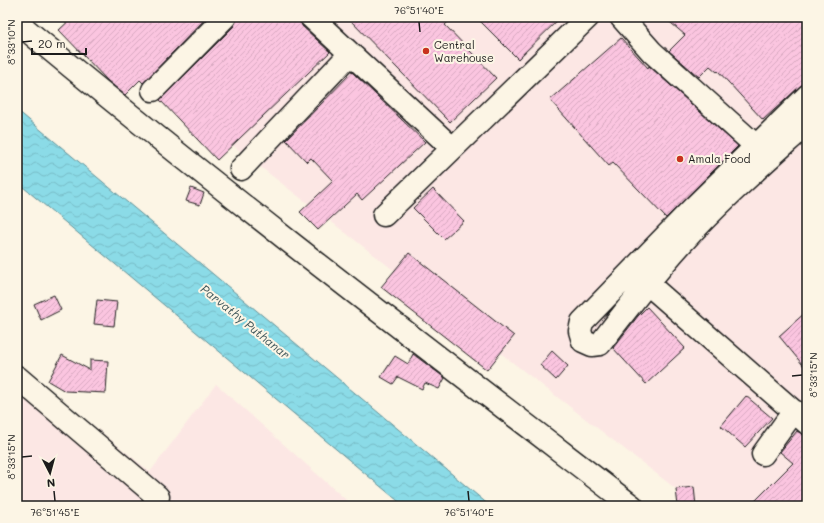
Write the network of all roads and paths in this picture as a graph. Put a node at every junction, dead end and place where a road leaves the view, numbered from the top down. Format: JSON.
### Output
{"nodes":[{"id":1,"x":225,"y":17,"type":"edge"},
{"id":2,"x":311,"y":17,"type":"edge"},
{"id":3,"x":588,"y":17,"type":"edge"},
{"id":4,"x":621,"y":17,"type":"edge"},
{"id":5,"x":17,"y":22,"type":"edge"},
{"id":6,"x":350,"y":54,"type":"junction"},
{"id":7,"x":153,"y":90,"type":"dead end"},
{"id":8,"x":807,"y":96,"type":"edge"},
{"id":9,"x":807,"y":124,"type":"edge"},
{"id":10,"x":452,"y":148,"type":"junction"},
{"id":11,"x":764,"y":151,"type":"junction"},
{"id":12,"x":241,"y":169,"type":"dead end"},
{"id":13,"x":384,"y":215,"type":"dead end"},
{"id":14,"x":647,"y":283,"type":"junction"},
{"id":15,"x":17,"y":377,"type":"edge"},
{"id":16,"x":800,"y":417,"type":"edge"},
{"id":17,"x":764,"y":454,"type":"dead end"},
{"id":18,"x":153,"y":506,"type":"edge"},
{"id":19,"x":632,"y":506,"type":"edge"}],
"edges":[{"from":1,"to":7,"type":"street"},
{"from":2,"to":6,"type":"street"},
{"from":3,"to":10,"type":"street"},
{"from":4,"to":11,"type":"street"},
{"from":5,"to":19,"type":"street"},
{"from":6,"to":10,"type":"street"},
{"from":6,"to":12,"type":"street"},
{"from":8,"to":11,"type":"street"},
{"from":9,"to":11,"type":"street"},
{"from":10,"to":13,"type":"street"},
{"from":11,"to":14,"type":"street"},
{"from":11,"to":14,"type":"street"},
{"from":14,"to":16,"type":"street"},
{"from":15,"to":18,"type":"street"},
{"from":16,"to":17,"type":"street"}]}
